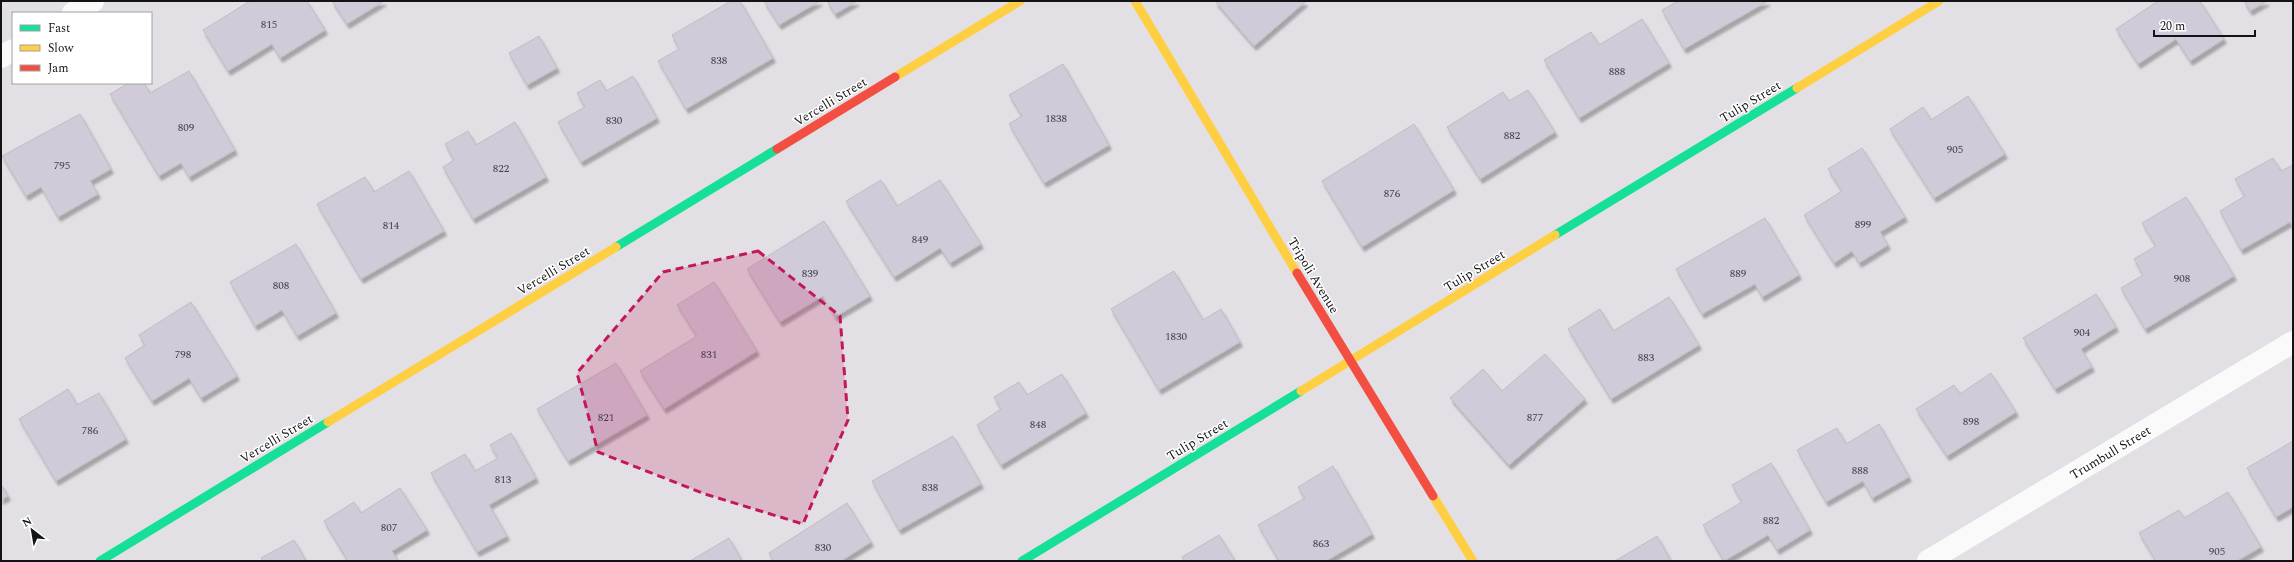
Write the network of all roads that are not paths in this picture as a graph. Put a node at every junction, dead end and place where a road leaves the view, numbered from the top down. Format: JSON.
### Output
{"nodes":[{"id":1,"x":93,"y":1,"type":"edge"},
{"id":2,"x":1020,"y":1,"type":"edge"},
{"id":3,"x":1135,"y":1,"type":"edge"},
{"id":4,"x":1939,"y":1,"type":"edge"},
{"id":5,"x":75,"y":12,"type":"edge"},
{"id":6,"x":12,"y":51,"type":"edge"},
{"id":7,"x":1,"y":57,"type":"edge"},
{"id":8,"x":2293,"y":342,"type":"edge"},
{"id":9,"x":1350,"y":361,"type":"junction"},
{"id":10,"x":100,"y":561,"type":"edge"},
{"id":11,"x":1022,"y":561,"type":"edge"},
{"id":12,"x":1473,"y":561,"type":"edge"},
{"id":13,"x":1928,"y":561,"type":"edge"}],
"edges":[{"from":1,"to":5,"type":"street"},
{"from":2,"to":10,"type":"street","name":"Vercelli Street"},
{"from":3,"to":9,"type":"street","name":"Tripoli Avenue"},
{"from":4,"to":9,"type":"street","name":"Tulip Street"},
{"from":6,"to":7,"type":"street"},
{"from":8,"to":13,"type":"street","name":"Trumbull Street"},
{"from":9,"to":11,"type":"street","name":"Tulip Street"},
{"from":9,"to":12,"type":"street","name":"Tripoli Avenue"}]}
